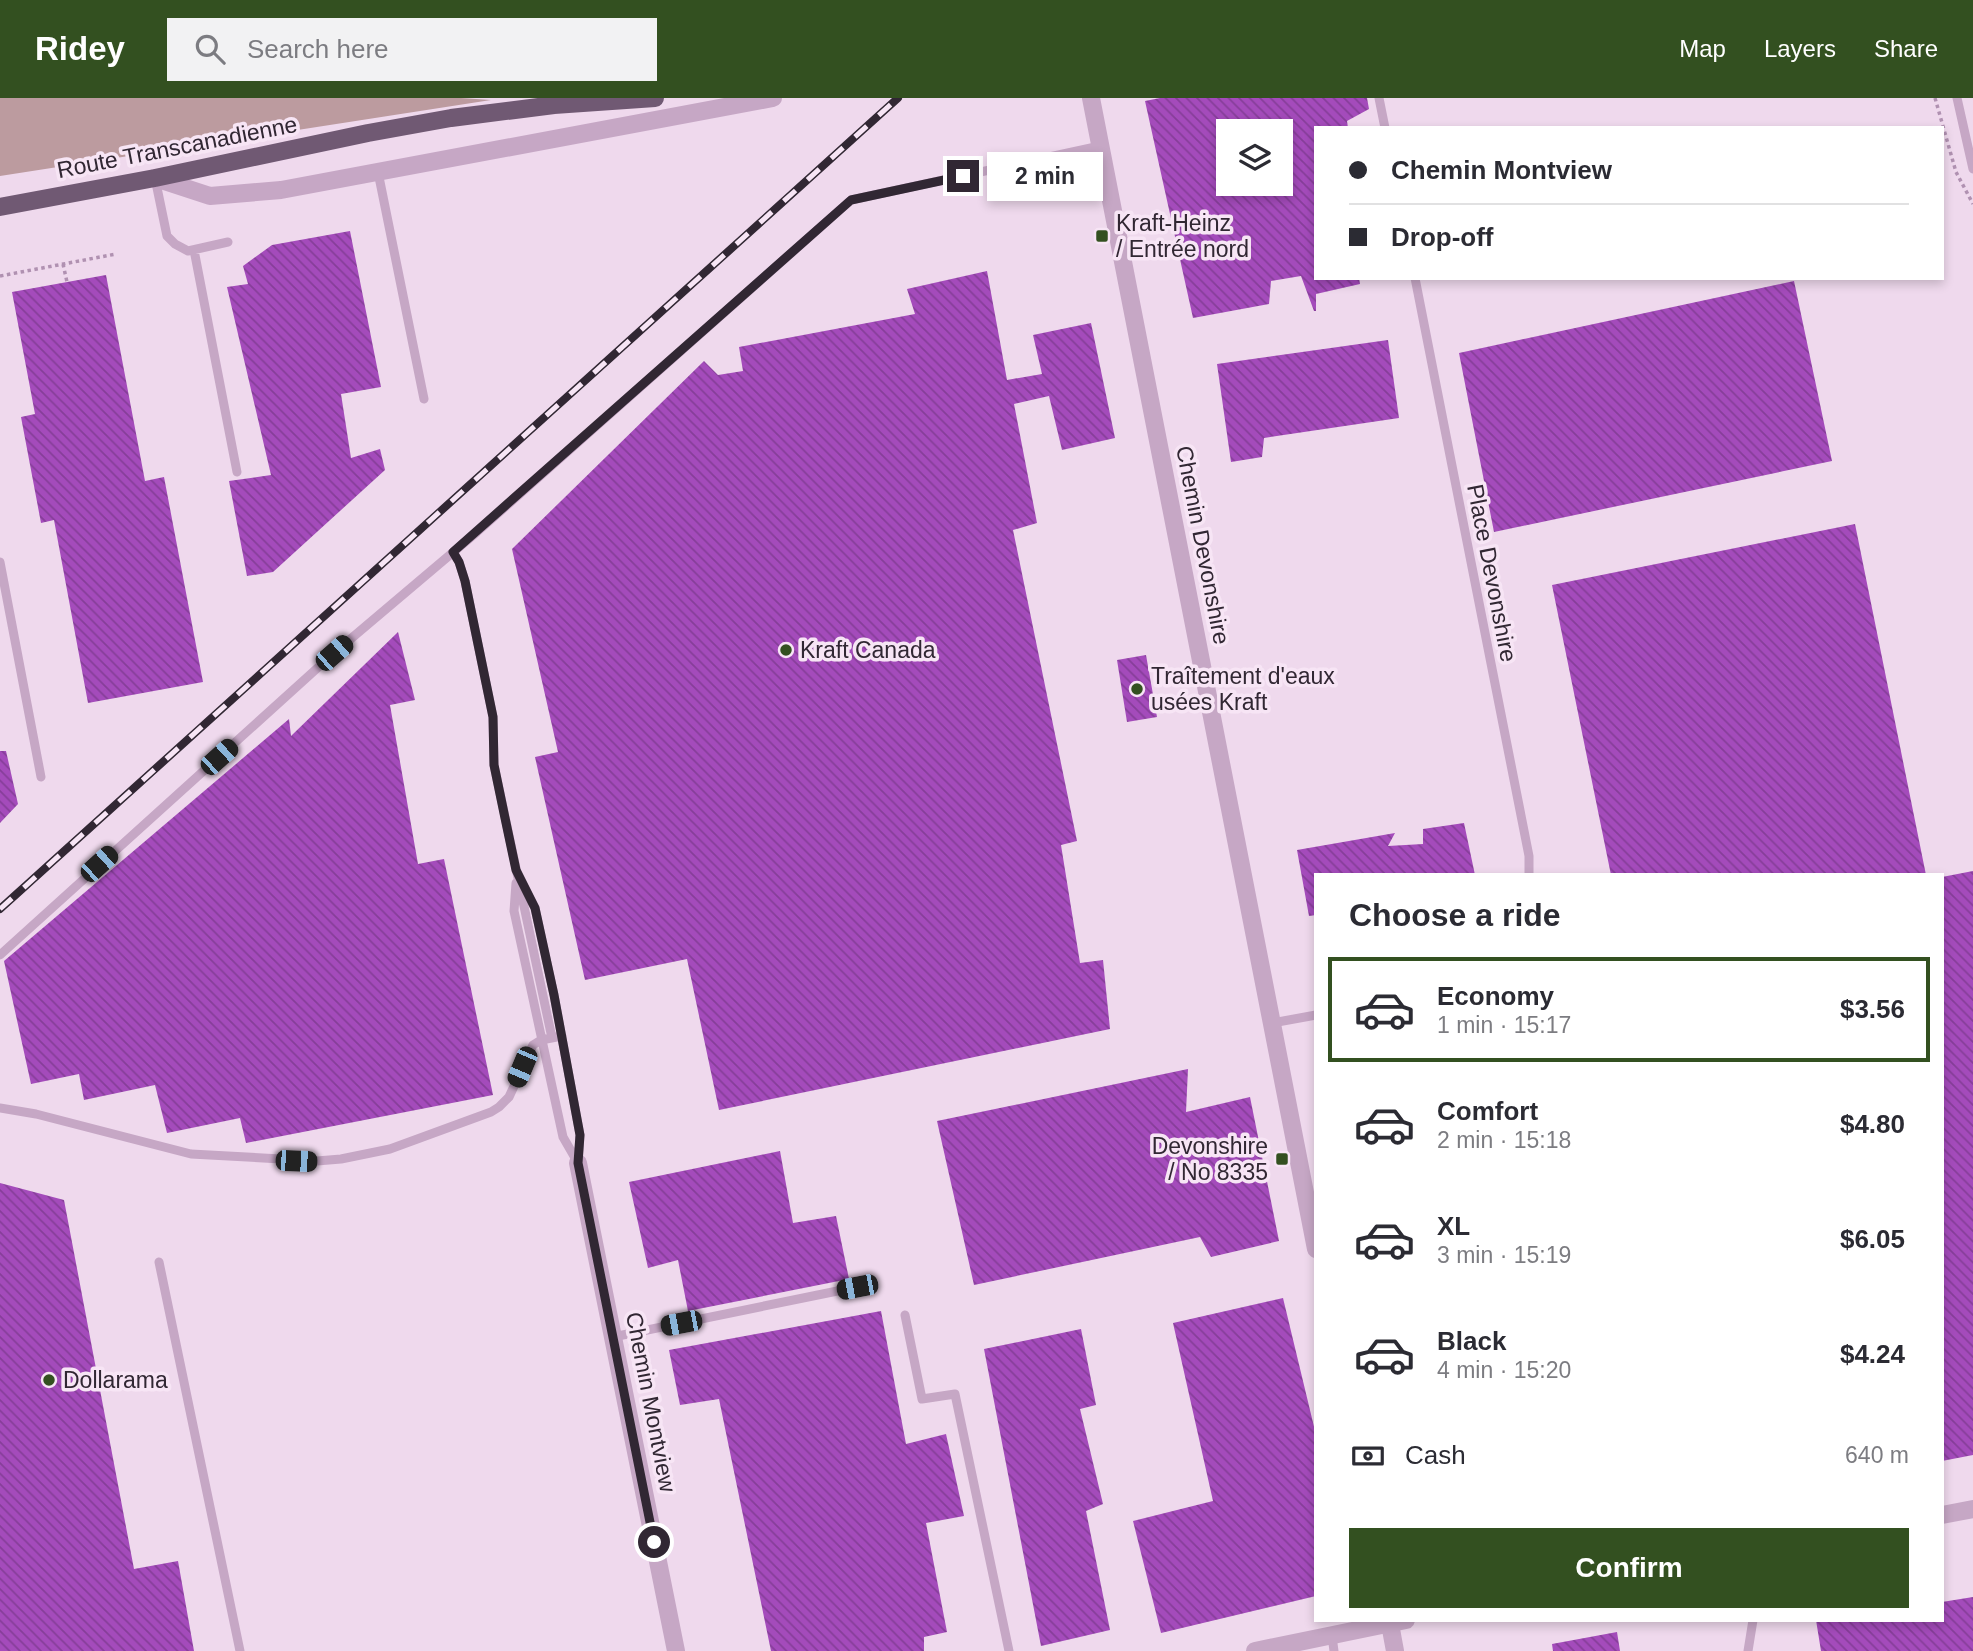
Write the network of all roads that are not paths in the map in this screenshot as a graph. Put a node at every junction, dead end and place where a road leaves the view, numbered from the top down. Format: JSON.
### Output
{"nodes":[{"id":1,"x":655,"y":98,"type":"edge"},
{"id":2,"x":773,"y":98,"type":"edge"},
{"id":3,"x":1091,"y":98,"type":"edge"},
{"id":4,"x":1379,"y":98,"type":"edge"},
{"id":5,"x":1957,"y":98,"type":"edge"},
{"id":6,"x":1385,"y":126,"type":"edge"},
{"id":7,"x":1100,"y":146,"type":"junction"},
{"id":8,"x":1973,"y":169,"type":"edge"},
{"id":9,"x":378,"y":172,"type":"junction"},
{"id":10,"x":155,"y":178,"type":"junction"},
{"id":11,"x":0,"y":208,"type":"edge"},
{"id":12,"x":228,"y":242,"type":"dead end"},
{"id":13,"x":194,"y":250,"type":"junction"},
{"id":14,"x":1415,"y":280,"type":"edge"},
{"id":15,"x":424,"y":399,"type":"dead end"},
{"id":16,"x":237,"y":472,"type":"dead end"},
{"id":17,"x":453,"y":552,"type":"junction"},
{"id":18,"x":0,"y":562,"type":"edge"},
{"id":19,"x":41,"y":776,"type":"dead end"},
{"id":20,"x":516,"y":870,"type":"junction"},
{"id":21,"x":1529,"y":873,"type":"edge"},
{"id":22,"x":0,"y":955,"type":"edge"},
{"id":23,"x":1314,"y":1015,"type":"edge"},
{"id":24,"x":1272,"y":1023,"type":"junction"},
{"id":25,"x":557,"y":1037,"type":"junction"},
{"id":26,"x":541,"y":1041,"type":"junction"},
{"id":27,"x":0,"y":1108,"type":"edge"},
{"id":28,"x":578,"y":1163,"type":"junction"},
{"id":29,"x":1314,"y":1239,"type":"edge"},
{"id":30,"x":159,"y":1262,"type":"dead end"},
{"id":31,"x":857,"y":1287,"type":"dead end"},
{"id":32,"x":905,"y":1315,"type":"dead end"},
{"id":33,"x":613,"y":1337,"type":"junction"},
{"id":34,"x":1973,"y":1509,"type":"edge"},
{"id":35,"x":1944,"y":1515,"type":"edge"},
{"id":36,"x":1395,"y":1622,"type":"edge"},
{"id":37,"x":1753,"y":1622,"type":"edge"},
{"id":38,"x":1333,"y":1644,"type":"edge"},
{"id":39,"x":240,"y":1651,"type":"edge"},
{"id":40,"x":676,"y":1651,"type":"edge"},
{"id":41,"x":1009,"y":1651,"type":"edge"},
{"id":42,"x":1255,"y":1651,"type":"edge"},
{"id":43,"x":1395,"y":1651,"type":"edge"},
{"id":44,"x":1748,"y":1651,"type":"edge"}],
"edges":[{"from":1,"to":10,"type":"main road","name":"Route Transcanadienne"},
{"from":2,"to":9,"type":"street"},
{"from":3,"to":7,"type":"street","name":"Chemin Devonshire"},
{"from":4,"to":6,"type":"lane"},
{"from":5,"to":8,"type":"lane"},
{"from":7,"to":17,"type":"lane"},
{"from":7,"to":24,"type":"street","name":"Chemin Devonshire"},
{"from":9,"to":10,"type":"street"},
{"from":9,"to":15,"type":"lane"},
{"from":10,"to":11,"type":"main road","name":"Route Transcanadienne"},
{"from":10,"to":13,"type":"lane"},
{"from":12,"to":13,"type":"lane"},
{"from":13,"to":16,"type":"lane"},
{"from":14,"to":21,"type":"lane","name":"Place Devonshire"},
{"from":17,"to":20,"type":"lane"},
{"from":17,"to":22,"type":"lane"},
{"from":18,"to":19,"type":"lane"},
{"from":20,"to":25,"type":"lane"},
{"from":20,"to":26,"type":"lane"},
{"from":23,"to":24,"type":"lane"},
{"from":24,"to":29,"type":"street","name":"Chemin Devonshire"},
{"from":25,"to":26,"type":"lane"},
{"from":25,"to":28,"type":"lane"},
{"from":26,"to":27,"type":"lane"},
{"from":26,"to":28,"type":"lane"},
{"from":28,"to":33,"type":"street","name":"Chemin Montview"},
{"from":30,"to":39,"type":"lane"},
{"from":31,"to":33,"type":"lane"},
{"from":32,"to":41,"type":"lane"},
{"from":33,"to":40,"type":"street","name":"Chemin Montview"},
{"from":34,"to":35,"type":"street"},
{"from":36,"to":38,"type":"street"},
{"from":36,"to":43,"type":"street"},
{"from":37,"to":44,"type":"lane"},
{"from":38,"to":42,"type":"street"}]}
